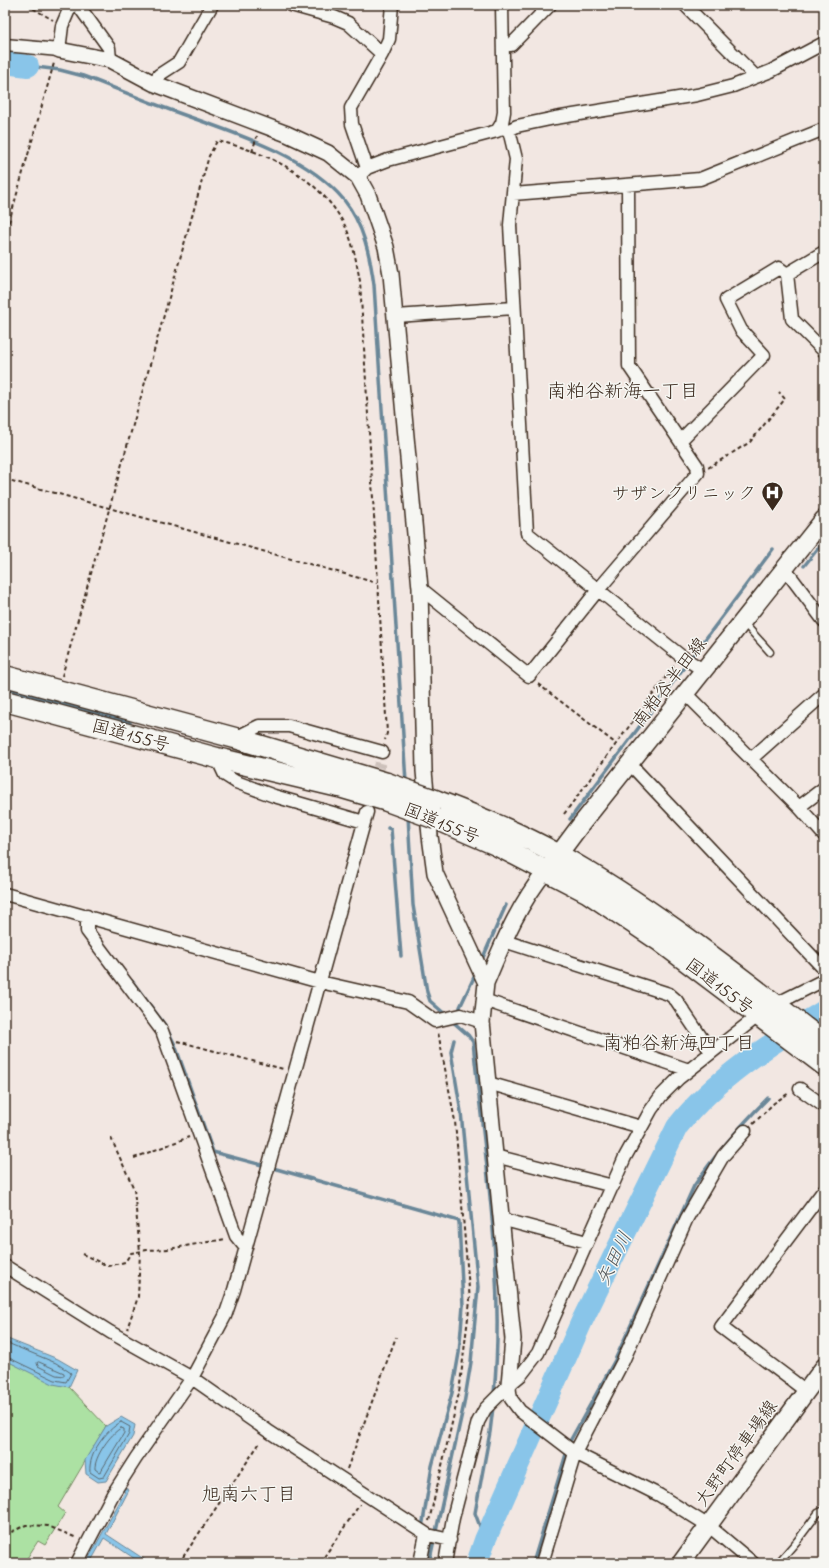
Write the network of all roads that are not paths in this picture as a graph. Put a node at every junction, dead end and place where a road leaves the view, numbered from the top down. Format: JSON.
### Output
{"nodes":[{"id":1,"x":71,"y":5,"type":"edge"},
{"id":2,"x":78,"y":5,"type":"edge"},
{"id":3,"x":212,"y":5,"type":"edge"},
{"id":4,"x":291,"y":5,"type":"edge"},
{"id":5,"x":392,"y":5,"type":"edge"},
{"id":6,"x":502,"y":5,"type":"edge"},
{"id":7,"x":550,"y":5,"type":"edge"},
{"id":8,"x":691,"y":7,"type":"edge"},
{"id":9,"x":824,"y":43,"type":"edge"},
{"id":10,"x":5,"y":45,"type":"edge"},
{"id":11,"x":504,"y":45,"type":"junction"},
{"id":12,"x":59,"y":50,"type":"junction"},
{"id":13,"x":382,"y":54,"type":"junction"},
{"id":14,"x":110,"y":60,"type":"junction"},
{"id":15,"x":756,"y":77,"type":"junction"},
{"id":16,"x":153,"y":83,"type":"junction"},
{"id":17,"x":505,"y":129,"type":"junction"},
{"id":18,"x":824,"y":129,"type":"edge"},
{"id":19,"x":362,"y":173,"type":"junction"},
{"id":20,"x":628,"y":186,"type":"junction"},
{"id":21,"x":513,"y":194,"type":"junction"},
{"id":22,"x":824,"y":252,"type":"edge"},
{"id":23,"x":787,"y":274,"type":"junction"},
{"id":24,"x":514,"y":308,"type":"junction"},
{"id":25,"x":396,"y":316,"type":"junction"},
{"id":26,"x":824,"y":351,"type":"edge"},
{"id":27,"x":680,"y":441,"type":"junction"},
{"id":28,"x":824,"y":519,"type":"edge"},
{"id":29,"x":783,"y":571,"type":"junction"},
{"id":30,"x":420,"y":588,"type":"junction"},
{"id":31,"x":598,"y":590,"type":"junction"},
{"id":32,"x":824,"y":621,"type":"edge"},
{"id":33,"x":743,"y":622,"type":"junction"},
{"id":34,"x":770,"y":652,"type":"dead end"},
{"id":35,"x":703,"y":670,"type":"junction"},
{"id":36,"x":5,"y":676,"type":"edge"},
{"id":37,"x":686,"y":694,"type":"junction"},
{"id":38,"x":824,"y":694,"type":"edge"},
{"id":39,"x":5,"y":701,"type":"edge"},
{"id":40,"x":235,"y":738,"type":"junction"},
{"id":41,"x":382,"y":752,"type":"road end"},
{"id":42,"x":217,"y":758,"type":"junction"},
{"id":43,"x":751,"y":759,"type":"junction"},
{"id":44,"x":630,"y":764,"type":"junction"},
{"id":45,"x":824,"y":788,"type":"edge"},
{"id":46,"x":387,"y":792,"type":"junction"},
{"id":47,"x":799,"y":807,"type":"junction"},
{"id":48,"x":824,"y":835,"type":"edge"},
{"id":49,"x":559,"y":854,"type":"junction"},
{"id":50,"x":546,"y":871,"type":"junction"},
{"id":51,"x":5,"y":894,"type":"edge"},
{"id":52,"x":87,"y":916,"type":"junction"},
{"id":53,"x":504,"y":942,"type":"junction"},
{"id":54,"x":824,"y":969,"type":"edge"},
{"id":55,"x":824,"y":980,"type":"edge"},
{"id":56,"x":320,"y":982,"type":"junction"},
{"id":57,"x":486,"y":983,"type":"junction"},
{"id":58,"x":484,"y":1000,"type":"junction"},
{"id":59,"x":772,"y":1014,"type":"junction"},
{"id":60,"x":482,"y":1022,"type":"junction"},
{"id":61,"x":823,"y":1041,"type":"edge"},
{"id":62,"x":711,"y":1052,"type":"junction"},
{"id":63,"x":824,"y":1065,"type":"edge"},
{"id":64,"x":689,"y":1070,"type":"junction"},
{"id":65,"x":488,"y":1083,"type":"junction"},
{"id":66,"x":800,"y":1089,"type":"road end"},
{"id":67,"x":824,"y":1106,"type":"edge"},
{"id":68,"x":641,"y":1127,"type":"junction"},
{"id":69,"x":745,"y":1131,"type":"road end"},
{"id":70,"x":495,"y":1156,"type":"junction"},
{"id":71,"x":613,"y":1186,"type":"junction"},
{"id":72,"x":824,"y":1190,"type":"edge"},
{"id":73,"x":501,"y":1219,"type":"junction"},
{"id":74,"x":587,"y":1242,"type":"junction"},
{"id":75,"x":245,"y":1247,"type":"junction"},
{"id":76,"x":5,"y":1266,"type":"edge"},
{"id":77,"x":824,"y":1367,"type":"edge"},
{"id":78,"x":192,"y":1378,"type":"junction"},
{"id":79,"x":509,"y":1385,"type":"junction"},
{"id":80,"x":806,"y":1391,"type":"junction"},
{"id":81,"x":574,"y":1451,"type":"junction"},
{"id":82,"x":824,"y":1510,"type":"edge"},
{"id":83,"x":708,"y":1526,"type":"junction"},
{"id":84,"x":427,"y":1534,"type":"junction"},
{"id":85,"x":446,"y":1539,"type":"junction"},
{"id":86,"x":77,"y":1563,"type":"edge"},
{"id":87,"x":420,"y":1563,"type":"edge"},
{"id":88,"x":445,"y":1563,"type":"edge"},
{"id":89,"x":542,"y":1563,"type":"edge"},
{"id":90,"x":682,"y":1563,"type":"edge"},
{"id":91,"x":754,"y":1563,"type":"edge"},
{"id":92,"x":778,"y":1563,"type":"edge"}],
"edges":[{"from":1,"to":12,"type":"street"},
{"from":2,"to":14,"type":"street"},
{"from":3,"to":16,"type":"street"},
{"from":4,"to":13,"type":"street"},
{"from":5,"to":13,"type":"street"},
{"from":6,"to":11,"type":"street"},
{"from":7,"to":11,"type":"street"},
{"from":8,"to":15,"type":"street"},
{"from":9,"to":15,"type":"street"},
{"from":10,"to":12,"type":"street"},
{"from":11,"to":17,"type":"street"},
{"from":12,"to":14,"type":"street"},
{"from":13,"to":19,"type":"street"},
{"from":14,"to":16,"type":"street"},
{"from":15,"to":17,"type":"street"},
{"from":16,"to":19,"type":"street"},
{"from":17,"to":19,"type":"street"},
{"from":17,"to":21,"type":"street"},
{"from":18,"to":20,"type":"street"},
{"from":19,"to":25,"type":"street"},
{"from":20,"to":21,"type":"street"},
{"from":20,"to":27,"type":"street"},
{"from":21,"to":24,"type":"street"},
{"from":22,"to":23,"type":"street"},
{"from":23,"to":26,"type":"street"},
{"from":23,"to":27,"type":"street"},
{"from":24,"to":25,"type":"street"},
{"from":24,"to":31,"type":"street"},
{"from":25,"to":30,"type":"street"},
{"from":27,"to":31,"type":"street"},
{"from":28,"to":29,"type":"main road","name":"南粕谷半田線"},
{"from":29,"to":32,"type":"street"},
{"from":29,"to":33,"type":"main road","name":"南粕谷半田線"},
{"from":30,"to":31,"type":"street"},
{"from":30,"to":57,"type":"street"},
{"from":31,"to":35,"type":"street"},
{"from":33,"to":34,"type":"lane"},
{"from":33,"to":35,"type":"main road","name":"南粕谷半田線"},
{"from":35,"to":37,"type":"main road","name":"南粕谷半田線"},
{"from":36,"to":40,"type":"highway","name":"国道155号"},
{"from":37,"to":43,"type":"street"},
{"from":37,"to":44,"type":"main road","name":"南粕谷半田線"},
{"from":38,"to":43,"type":"street"},
{"from":39,"to":42,"type":"highway","name":"国道155号"},
{"from":40,"to":41,"type":"street"},
{"from":40,"to":46,"type":"highway","name":"国道155号"},
{"from":42,"to":46,"type":"highway","name":"国道155号"},
{"from":42,"to":56,"type":"street"},
{"from":43,"to":47,"type":"street"},
{"from":44,"to":49,"type":"main road","name":"南粕谷半田線"},
{"from":44,"to":54,"type":"street"},
{"from":45,"to":47,"type":"street"},
{"from":46,"to":49,"type":"highway","name":"国道155号","bridge":true},
{"from":46,"to":50,"type":"highway","name":"国道155号","bridge":true},
{"from":47,"to":48,"type":"street"},
{"from":49,"to":50,"type":"main road","name":"南粕谷半田線"},
{"from":49,"to":59,"type":"highway","name":"国道155号"},
{"from":50,"to":53,"type":"street"},
{"from":50,"to":59,"type":"highway","name":"国道155号"},
{"from":51,"to":52,"type":"street"},
{"from":52,"to":56,"type":"street"},
{"from":52,"to":75,"type":"street"},
{"from":53,"to":57,"type":"street"},
{"from":53,"to":62,"type":"street"},
{"from":55,"to":59,"type":"street"},
{"from":56,"to":60,"type":"street"},
{"from":56,"to":75,"type":"street"},
{"from":57,"to":58,"type":"street"},
{"from":58,"to":60,"type":"street"},
{"from":58,"to":64,"type":"street"},
{"from":59,"to":61,"type":"highway","name":"国道155号"},
{"from":59,"to":62,"type":"street"},
{"from":59,"to":63,"type":"highway","name":"国道155号"},
{"from":60,"to":65,"type":"street"},
{"from":62,"to":64,"type":"street"},
{"from":64,"to":68,"type":"street"},
{"from":65,"to":68,"type":"street"},
{"from":65,"to":70,"type":"street"},
{"from":66,"to":67,"type":"street"},
{"from":68,"to":71,"type":"street"},
{"from":69,"to":81,"type":"street"},
{"from":70,"to":71,"type":"street"},
{"from":70,"to":73,"type":"street"},
{"from":71,"to":74,"type":"street"},
{"from":72,"to":80,"type":"street"},
{"from":73,"to":74,"type":"street"},
{"from":73,"to":79,"type":"street"},
{"from":74,"to":79,"type":"street"},
{"from":75,"to":78,"type":"street"},
{"from":76,"to":78,"type":"street"},
{"from":77,"to":80,"type":"main road","name":"大野町停車場線"},
{"from":78,"to":84,"type":"street"},
{"from":78,"to":86,"type":"street"},
{"from":79,"to":81,"type":"street"},
{"from":79,"to":85,"type":"street"},
{"from":80,"to":83,"type":"main road","name":"大野町停車場線"},
{"from":81,"to":83,"type":"street"},
{"from":81,"to":89,"type":"street"},
{"from":82,"to":92,"type":"lane"},
{"from":83,"to":90,"type":"main road","name":"大野町停車場線"},
{"from":83,"to":91,"type":"street"},
{"from":84,"to":85,"type":"street"},
{"from":84,"to":87,"type":"street"},
{"from":85,"to":88,"type":"street"}]}
